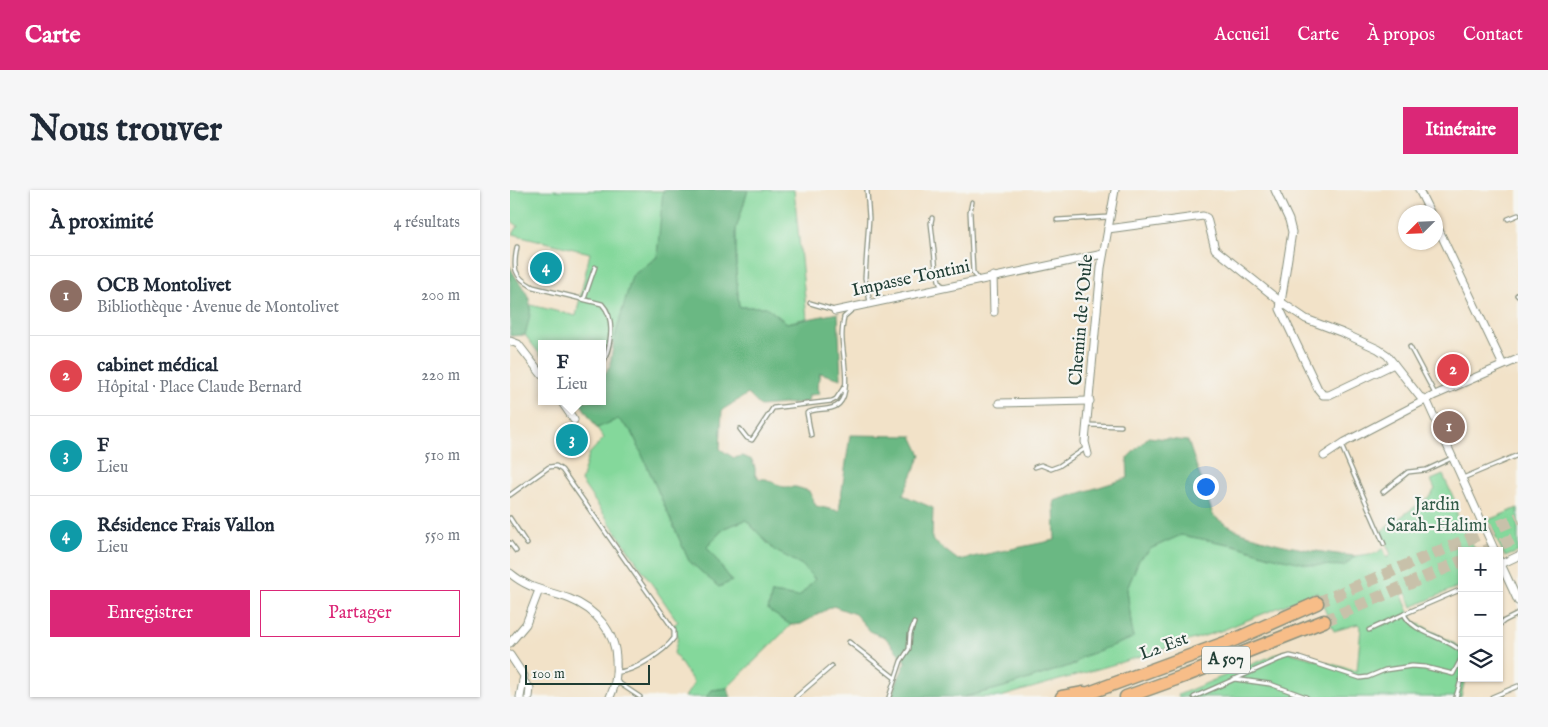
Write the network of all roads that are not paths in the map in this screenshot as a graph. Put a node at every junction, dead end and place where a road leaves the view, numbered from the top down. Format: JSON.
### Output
{"nodes":[{"id":1,"x":867,"y":190,"type":"edge"},
{"id":2,"x":1115,"y":190,"type":"edge"},
{"id":3,"x":1275,"y":190,"type":"edge"},
{"id":4,"x":1419,"y":190,"type":"edge"},
{"id":5,"x":972,"y":202,"type":"dead end"},
{"id":6,"x":1426,"y":205,"type":"edge"},
{"id":7,"x":1518,"y":215,"type":"edge"},
{"id":8,"x":1110,"y":217,"type":"junction"},
{"id":9,"x":932,"y":218,"type":"dead end"},
{"id":10,"x":1508,"y":219,"type":"dead end"},
{"id":11,"x":1057,"y":220,"type":"dead end"},
{"id":12,"x":1108,"y":229,"type":"junction"},
{"id":13,"x":1443,"y":239,"type":"edge"},
{"id":14,"x":517,"y":247,"type":"dead end"},
{"id":15,"x":1103,"y":254,"type":"junction"},
{"id":16,"x":595,"y":267,"type":"dead end"},
{"id":17,"x":993,"y":276,"type":"junction"},
{"id":18,"x":978,"y":279,"type":"junction"},
{"id":19,"x":944,"y":286,"type":"junction"},
{"id":20,"x":584,"y":299,"type":"junction"},
{"id":21,"x":1281,"y":302,"type":"junction"},
{"id":22,"x":810,"y":303,"type":"dead end"},
{"id":23,"x":870,"y":303,"type":"junction"},
{"id":24,"x":858,"y":306,"type":"junction"},
{"id":25,"x":835,"y":310,"type":"joint"},
{"id":26,"x":994,"y":312,"type":"dead end"},
{"id":27,"x":510,"y":341,"type":"edge"},
{"id":28,"x":1410,"y":347,"type":"dead end"},
{"id":29,"x":606,"y":355,"type":"edge"},
{"id":30,"x":1518,"y":359,"type":"edge"},
{"id":31,"x":1394,"y":364,"type":"junction"},
{"id":32,"x":1503,"y":365,"type":"junction"},
{"id":33,"x":538,"y":370,"type":"edge"},
{"id":34,"x":846,"y":384,"type":"junction"},
{"id":35,"x":1435,"y":395,"type":"junction"},
{"id":36,"x":1426,"y":399,"type":"junction"},
{"id":37,"x":1090,"y":401,"type":"junction"},
{"id":38,"x":999,"y":403,"type":"dead end"},
{"id":39,"x":564,"y":405,"type":"edge"},
{"id":40,"x":574,"y":420,"type":"dead end"},
{"id":41,"x":1087,"y":425,"type":"junction"},
{"id":42,"x":1121,"y":426,"type":"dead end"},
{"id":43,"x":740,"y":430,"type":"dead end"},
{"id":44,"x":811,"y":435,"type":"dead end"},
{"id":45,"x":1341,"y":445,"type":"junction"},
{"id":46,"x":1087,"y":451,"type":"joint"},
{"id":47,"x":1518,"y":455,"type":"edge"},
{"id":48,"x":1324,"y":456,"type":"dead end"},
{"id":49,"x":1452,"y":458,"type":"junction"},
{"id":50,"x":1035,"y":467,"type":"dead end"},
{"id":51,"x":1462,"y":479,"type":"junction"},
{"id":52,"x":1383,"y":492,"type":"dead end"},
{"id":53,"x":510,"y":495,"type":"edge"},
{"id":54,"x":510,"y":518,"type":"edge"},
{"id":55,"x":510,"y":543,"type":"edge"},
{"id":56,"x":527,"y":544,"type":"dead end"},
{"id":57,"x":1384,"y":544,"type":"dead end"},
{"id":58,"x":1493,"y":547,"type":"edge"},
{"id":59,"x":516,"y":552,"type":"dead end"},
{"id":60,"x":1518,"y":556,"type":"edge"},
{"id":61,"x":1503,"y":566,"type":"edge"},
{"id":62,"x":1503,"y":571,"type":"edge"},
{"id":63,"x":510,"y":573,"type":"edge"},
{"id":64,"x":539,"y":590,"type":"junction"},
{"id":65,"x":1458,"y":591,"type":"edge"},
{"id":66,"x":1518,"y":601,"type":"edge"},
{"id":67,"x":1317,"y":603,"type":"tunnel mouth"},
{"id":68,"x":1404,"y":614,"type":"junction"},
{"id":69,"x":1518,"y":614,"type":"edge"},
{"id":70,"x":1324,"y":621,"type":"tunnel mouth"},
{"id":71,"x":914,"y":623,"type":"dead end"},
{"id":72,"x":1503,"y":623,"type":"edge"},
{"id":73,"x":1370,"y":630,"type":"dead end"},
{"id":74,"x":849,"y":642,"type":"dead end"},
{"id":75,"x":510,"y":643,"type":"edge"},
{"id":76,"x":1458,"y":648,"type":"edge"},
{"id":77,"x":510,"y":655,"type":"edge"},
{"id":78,"x":1458,"y":664,"type":"edge"},
{"id":79,"x":832,"y":666,"type":"dead end"},
{"id":80,"x":616,"y":672,"type":"junction"},
{"id":81,"x":895,"y":678,"type":"junction"},
{"id":82,"x":1234,"y":679,"type":"junction"},
{"id":83,"x":523,"y":681,"type":"junction"},
{"id":84,"x":616,"y":681,"type":"junction"},
{"id":85,"x":1460,"y":682,"type":"edge"},
{"id":86,"x":1518,"y":686,"type":"edge"},
{"id":87,"x":1091,"y":692,"type":"junction"},
{"id":88,"x":612,"y":696,"type":"edge"},
{"id":89,"x":520,"y":697,"type":"edge"},
{"id":90,"x":529,"y":697,"type":"edge"},
{"id":91,"x":640,"y":697,"type":"edge"},
{"id":92,"x":796,"y":697,"type":"edge"},
{"id":93,"x":889,"y":697,"type":"edge"},
{"id":94,"x":1062,"y":697,"type":"edge"},
{"id":95,"x":1078,"y":697,"type":"edge"},
{"id":96,"x":1126,"y":697,"type":"edge"},
{"id":97,"x":1194,"y":697,"type":"edge"},
{"id":98,"x":1306,"y":697,"type":"edge"},
{"id":99,"x":1456,"y":697,"type":"edge"},
{"id":100,"x":1492,"y":697,"type":"edge"}],
"edges":[{"from":1,"to":23,"type":"lane"},
{"from":2,"to":8,"type":"street","name":"Chemin de l'Oule"},
{"from":3,"to":21,"type":"street"},
{"from":4,"to":6,"type":"street"},
{"from":5,"to":18,"type":"lane"},
{"from":7,"to":10,"type":"lane"},
{"from":8,"to":11,"type":"lane"},
{"from":8,"to":12,"type":"street","name":"Chemin de l'Oule"},
{"from":9,"to":19,"type":"lane"},
{"from":12,"to":15,"type":"street","name":"Chemin de l'Oule"},
{"from":12,"to":21,"type":"street"},
{"from":13,"to":32,"type":"street"},
{"from":14,"to":20,"type":"lane"},
{"from":15,"to":17,"type":"street","name":"Impasse Tontini"},
{"from":15,"to":37,"type":"street","name":"Chemin de l'Oule"},
{"from":16,"to":20,"type":"lane"},
{"from":17,"to":18,"type":"street","name":"Impasse Tontini"},
{"from":17,"to":26,"type":"street","name":"Impasse Tontini"},
{"from":18,"to":19,"type":"street","name":"Impasse Tontini"},
{"from":19,"to":23,"type":"street","name":"Impasse Tontini"},
{"from":20,"to":29,"type":"lane"},
{"from":21,"to":31,"type":"street"},
{"from":21,"to":31,"type":"street"},
{"from":22,"to":25,"type":"lane"},
{"from":23,"to":24,"type":"street","name":"Impasse Tontini"},
{"from":24,"to":25,"type":"street","name":"Impasse Tontini"},
{"from":24,"to":34,"type":"lane"},
{"from":27,"to":33,"type":"street"},
{"from":28,"to":35,"type":"lane"},
{"from":30,"to":32,"type":"street"},
{"from":31,"to":36,"type":"street"},
{"from":32,"to":35,"type":"street"},
{"from":34,"to":43,"type":"lane"},
{"from":34,"to":44,"type":"lane"},
{"from":35,"to":36,"type":"street"},
{"from":36,"to":45,"type":"street"},
{"from":36,"to":49,"type":"street"},
{"from":37,"to":38,"type":"street"},
{"from":37,"to":41,"type":"street","name":"Chemin de l'Oule"},
{"from":39,"to":40,"type":"street"},
{"from":41,"to":42,"type":"lane"},
{"from":41,"to":46,"type":"street","name":"Chemin de l'Oule"},
{"from":45,"to":48,"type":"street"},
{"from":45,"to":57,"type":"lane"},
{"from":46,"to":50,"type":"lane"},
{"from":47,"to":51,"type":"lane"},
{"from":49,"to":51,"type":"street"},
{"from":49,"to":52,"type":"lane"},
{"from":51,"to":58,"type":"street"},
{"from":53,"to":80,"type":"lane"},
{"from":54,"to":56,"type":"lane"},
{"from":55,"to":59,"type":"lane"},
{"from":60,"to":61,"type":"street"},
{"from":62,"to":66,"type":"street"},
{"from":63,"to":64,"type":"street"},
{"from":64,"to":75,"type":"street"},
{"from":64,"to":80,"type":"street"},
{"from":65,"to":68,"type":"lane"},
{"from":67,"to":87,"type":"highway","name":"L2 Est","number":"A 507"},
{"from":68,"to":73,"type":"lane"},
{"from":68,"to":76,"type":"lane"},
{"from":69,"to":72,"type":"lane"},
{"from":70,"to":96,"type":"highway","name":"L2 Est","number":"A 507"},
{"from":71,"to":81,"type":"lane"},
{"from":74,"to":81,"type":"lane"},
{"from":77,"to":83,"type":"street"},
{"from":78,"to":82,"type":"lane"},
{"from":79,"to":92,"type":"lane"},
{"from":80,"to":84,"type":"street"},
{"from":81,"to":93,"type":"lane"},
{"from":82,"to":97,"type":"lane"},
{"from":82,"to":98,"type":"lane"},
{"from":83,"to":89,"type":"street"},
{"from":83,"to":90,"type":"street"},
{"from":84,"to":88,"type":"street"},
{"from":84,"to":91,"type":"lane"},
{"from":85,"to":99,"type":"lane"},
{"from":86,"to":100,"type":"lane"},
{"from":87,"to":94,"type":"highway"},
{"from":87,"to":95,"type":"highway","name":"L2 Est","number":"A 507"}]}
